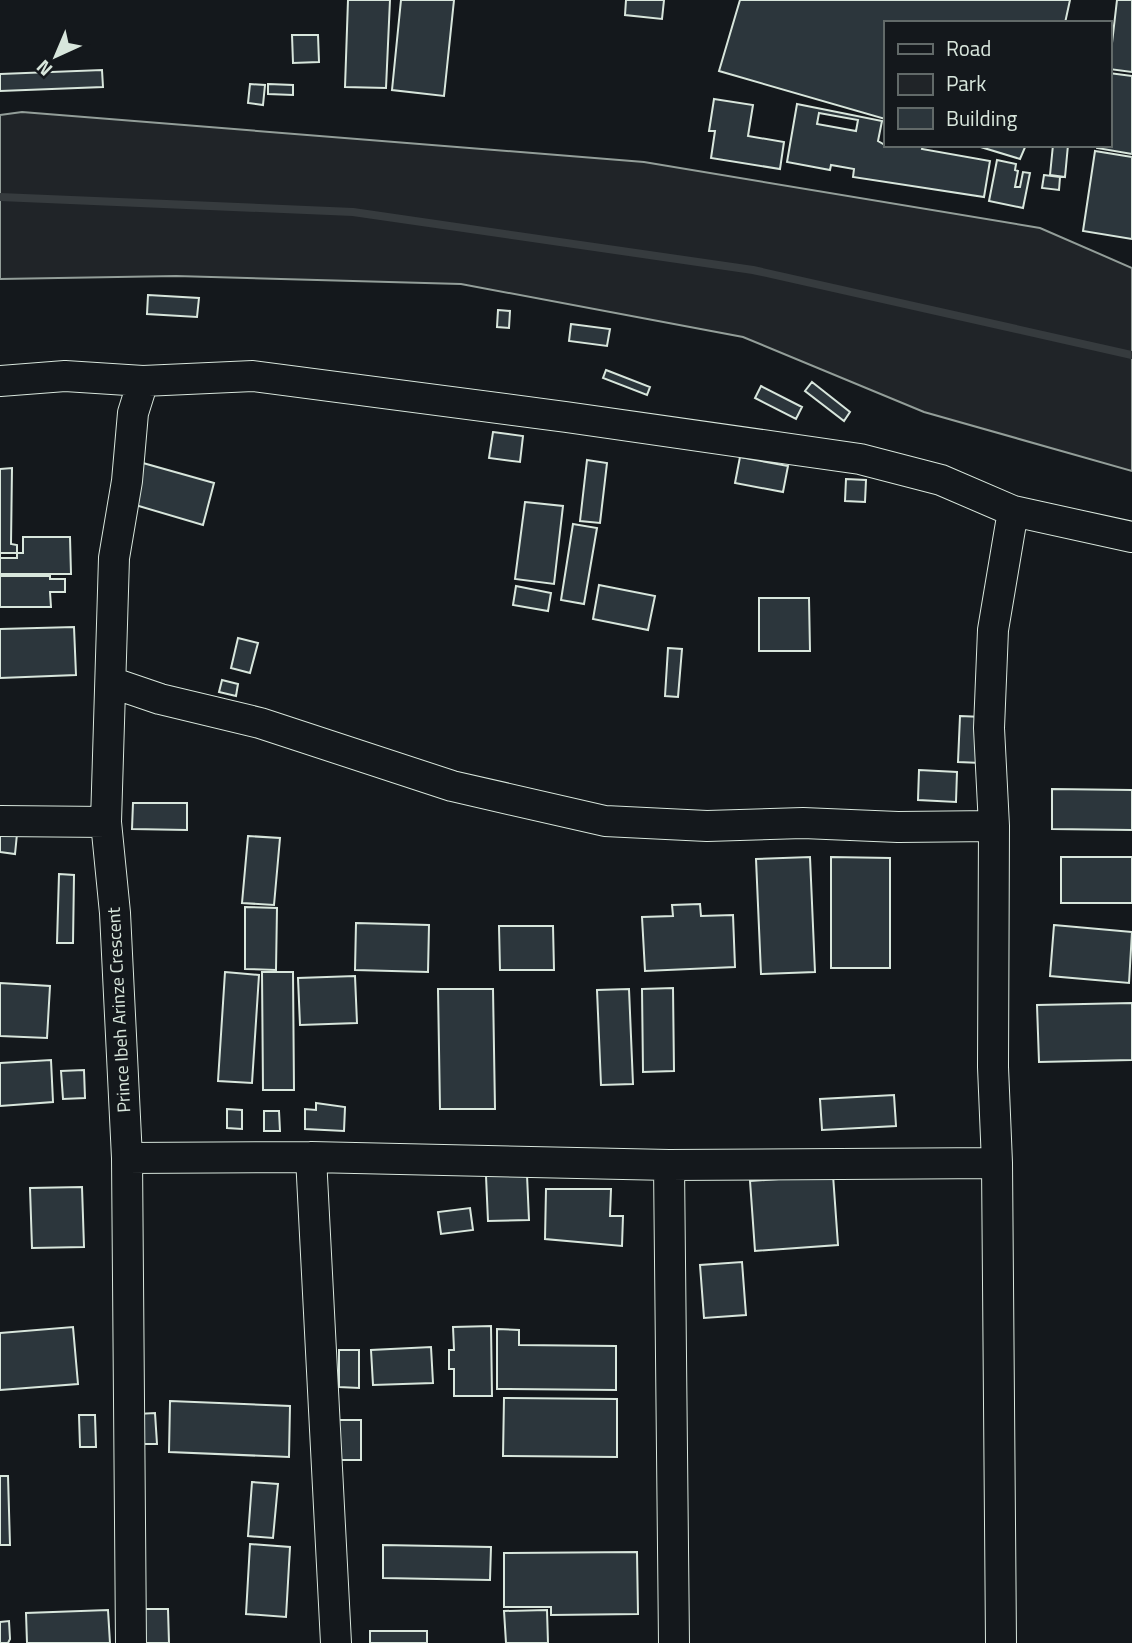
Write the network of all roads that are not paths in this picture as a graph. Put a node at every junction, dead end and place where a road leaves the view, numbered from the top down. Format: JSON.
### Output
{"nodes":[{"id":1,"x":0,"y":381,"type":"edge"},
{"id":2,"x":143,"y":381,"type":"junction"},
{"id":3,"x":1013,"y":511,"type":"junction"},
{"id":4,"x":1132,"y":537,"type":"edge"},
{"id":5,"x":113,"y":683,"type":"junction"},
{"id":6,"x":0,"y":821,"type":"edge"},
{"id":7,"x":106,"y":822,"type":"junction"},
{"id":8,"x":994,"y":826,"type":"junction"},
{"id":9,"x":311,"y":1157,"type":"junction"},
{"id":10,"x":127,"y":1158,"type":"junction"},
{"id":11,"x":997,"y":1163,"type":"junction"},
{"id":12,"x":669,"y":1165,"type":"junction"},
{"id":13,"x":131,"y":1643,"type":"edge"},
{"id":14,"x":336,"y":1643,"type":"edge"},
{"id":15,"x":674,"y":1643,"type":"edge"},
{"id":16,"x":1001,"y":1643,"type":"edge"}],
"edges":[{"from":1,"to":2,"type":"street"},
{"from":2,"to":3,"type":"street"},
{"from":2,"to":5,"type":"street","name":"Prince Ibeh Arinze Crescent"},
{"from":3,"to":4,"type":"street"},
{"from":3,"to":8,"type":"street"},
{"from":5,"to":7,"type":"street","name":"Prince Ibeh Arinze Crescent"},
{"from":5,"to":8,"type":"street"},
{"from":6,"to":7,"type":"street"},
{"from":7,"to":10,"type":"street","name":"Prince Ibeh Arinze Crescent"},
{"from":8,"to":11,"type":"street"},
{"from":9,"to":10,"type":"street"},
{"from":9,"to":12,"type":"street"},
{"from":9,"to":14,"type":"street"},
{"from":10,"to":13,"type":"street","name":"Prince Ibeh Arinze Crescent"},
{"from":11,"to":12,"type":"street"},
{"from":11,"to":16,"type":"street"},
{"from":12,"to":15,"type":"street"}]}
